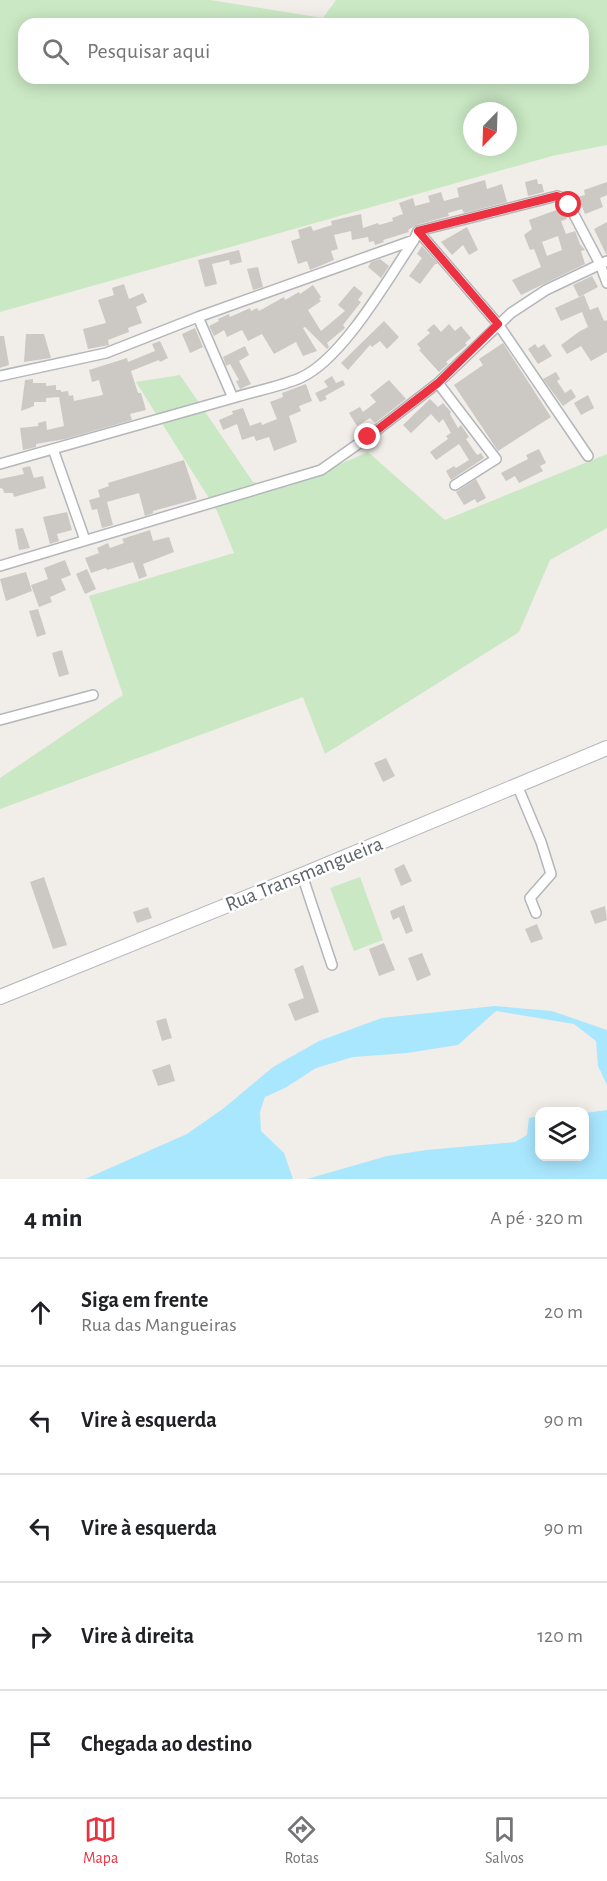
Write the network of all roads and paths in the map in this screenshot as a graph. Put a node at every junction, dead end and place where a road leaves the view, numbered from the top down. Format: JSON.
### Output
{"nodes":[{"id":1,"x":416,"y":236,"type":"junction"},
{"id":2,"x":603,"y":263,"type":"edge"},
{"id":3,"x":607,"y":284,"type":"edge"},
{"id":4,"x":198,"y":317,"type":"junction"},
{"id":5,"x":498,"y":324,"type":"junction"},
{"id":6,"x":0,"y":376,"type":"edge"},
{"id":7,"x":438,"y":383,"type":"junction"},
{"id":8,"x":233,"y":398,"type":"junction"},
{"id":9,"x":53,"y":449,"type":"junction"},
{"id":10,"x":588,"y":456,"type":"dead end"},
{"id":11,"x":0,"y":464,"type":"edge"},
{"id":12,"x":455,"y":485,"type":"dead end"},
{"id":13,"x":85,"y":540,"type":"junction"},
{"id":14,"x":0,"y":566,"type":"edge"},
{"id":15,"x":93,"y":695,"type":"dead end"},
{"id":16,"x":0,"y":720,"type":"edge"},
{"id":17,"x":607,"y":748,"type":"edge"},
{"id":18,"x":517,"y":785,"type":"junction"},
{"id":19,"x":302,"y":875,"type":"junction"},
{"id":20,"x":536,"y":913,"type":"dead end"},
{"id":21,"x":332,"y":966,"type":"dead end"},
{"id":22,"x":0,"y":997,"type":"edge"}],
"edges":[{"from":1,"to":2,"type":"street"},
{"from":1,"to":4,"type":"street"},
{"from":1,"to":5,"type":"street"},
{"from":1,"to":8,"type":"street"},
{"from":2,"to":3,"type":"street"},
{"from":2,"to":5,"type":"street"},
{"from":4,"to":6,"type":"street"},
{"from":4,"to":8,"type":"street"},
{"from":5,"to":7,"type":"street"},
{"from":5,"to":10,"type":"street"},
{"from":7,"to":12,"type":"street"},
{"from":7,"to":13,"type":"street"},
{"from":8,"to":9,"type":"street"},
{"from":9,"to":11,"type":"street"},
{"from":9,"to":13,"type":"street"},
{"from":13,"to":14,"type":"street"},
{"from":15,"to":16,"type":"street"},
{"from":17,"to":18,"type":"street","name":"Rua Transmangueira"},
{"from":18,"to":19,"type":"street","name":"Rua Transmangueira"},
{"from":18,"to":20,"type":"street"},
{"from":19,"to":21,"type":"street"},
{"from":19,"to":22,"type":"street","name":"Rua Transmangueira"}]}
